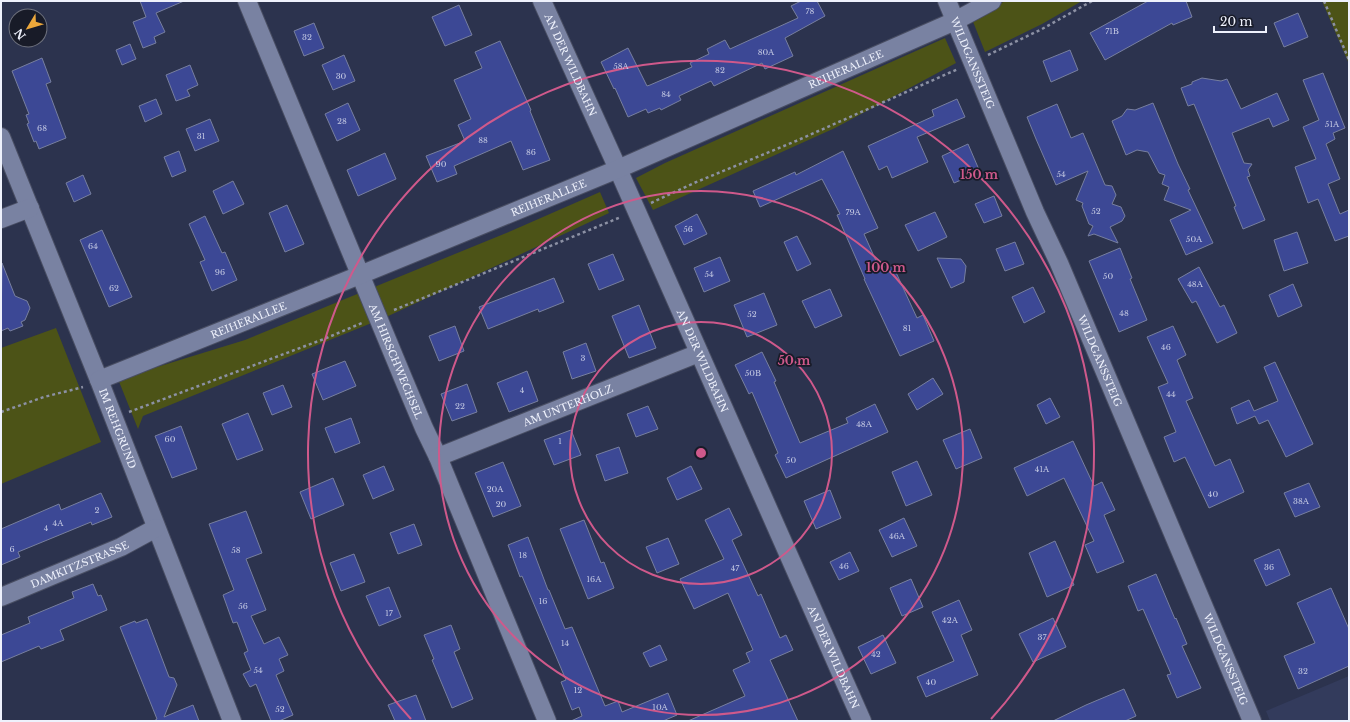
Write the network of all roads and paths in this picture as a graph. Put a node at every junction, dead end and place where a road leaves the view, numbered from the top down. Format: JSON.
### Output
{"nodes":[{"id":1,"x":247,"y":1,"type":"edge"},
{"id":2,"x":542,"y":1,"type":"edge"},
{"id":3,"x":947,"y":1,"type":"edge"},
{"id":4,"x":992,"y":1,"type":"edge"},
{"id":5,"x":1092,"y":1,"type":"edge"},
{"id":6,"x":1324,"y":1,"type":"edge"},
{"id":7,"x":955,"y":21,"type":"junction"},
{"id":8,"x":1349,"y":60,"type":"edge"},
{"id":9,"x":973,"y":62,"type":"junction"},
{"id":10,"x":1,"y":137,"type":"edge"},
{"id":11,"x":618,"y":169,"type":"junction"},
{"id":12,"x":30,"y":208,"type":"junction"},
{"id":13,"x":636,"y":210,"type":"junction"},
{"id":14,"x":1,"y":219,"type":"edge"},
{"id":15,"x":360,"y":276,"type":"junction"},
{"id":16,"x":377,"y":317,"type":"junction"},
{"id":17,"x":699,"y":353,"type":"junction"},
{"id":18,"x":98,"y":380,"type":"junction"},
{"id":19,"x":1,"y":412,"type":"edge"},
{"id":20,"x":113,"y":418,"type":"junction"},
{"id":21,"x":438,"y":457,"type":"junction"},
{"id":22,"x":156,"y":528,"type":"junction"},
{"id":23,"x":1,"y":597,"type":"edge"},
{"id":24,"x":232,"y":721,"type":"edge"},
{"id":25,"x":547,"y":721,"type":"edge"},
{"id":26,"x":862,"y":721,"type":"edge"},
{"id":27,"x":1252,"y":721,"type":"edge"}],
"edges":[{"from":1,"to":15,"type":"street","name":"AM HIRSCHWECHSEL"},
{"from":2,"to":11,"type":"street","name":"AN DER WILDBAHN"},
{"from":3,"to":7,"type":"street","name":"WILDGANSSTEIG"},
{"from":4,"to":7,"type":"street","name":"REIHERALLEE"},
{"from":5,"to":9,"type":"path"},
{"from":6,"to":8,"type":"path"},
{"from":7,"to":9,"type":"street","name":"WILDGANSSTEIG"},
{"from":7,"to":11,"type":"street","name":"REIHERALLEE"},
{"from":9,"to":13,"type":"path"},
{"from":9,"to":27,"type":"street","name":"WILDGANSSTEIG"},
{"from":10,"to":12,"type":"street","name":"IM REHGRUND"},
{"from":11,"to":13,"type":"street","name":"AN DER WILDBAHN"},
{"from":11,"to":15,"type":"street","name":"REIHERALLEE"},
{"from":12,"to":14,"type":"street"},
{"from":12,"to":18,"type":"street","name":"IM REHGRUND"},
{"from":13,"to":16,"type":"path"},
{"from":13,"to":17,"type":"street","name":"AN DER WILDBAHN"},
{"from":15,"to":16,"type":"street","name":"AM HIRSCHWECHSEL"},
{"from":15,"to":18,"type":"street","name":"REIHERALLEE"},
{"from":16,"to":20,"type":"path"},
{"from":16,"to":21,"type":"street","name":"AM HIRSCHWECHSEL"},
{"from":17,"to":21,"type":"street","name":"AM UNTERHOLZ"},
{"from":17,"to":26,"type":"street","name":"AN DER WILDBAHN"},
{"from":18,"to":19,"type":"path"},
{"from":18,"to":20,"type":"street","name":"IM REHGRUND"},
{"from":20,"to":22,"type":"street","name":"IM REHGRUND"},
{"from":21,"to":25,"type":"street","name":"AM HIRSCHWECHSEL"},
{"from":22,"to":23,"type":"street","name":"DAMKITZSTRASSE"},
{"from":22,"to":24,"type":"street","name":"IM REHGRUND"}]}
